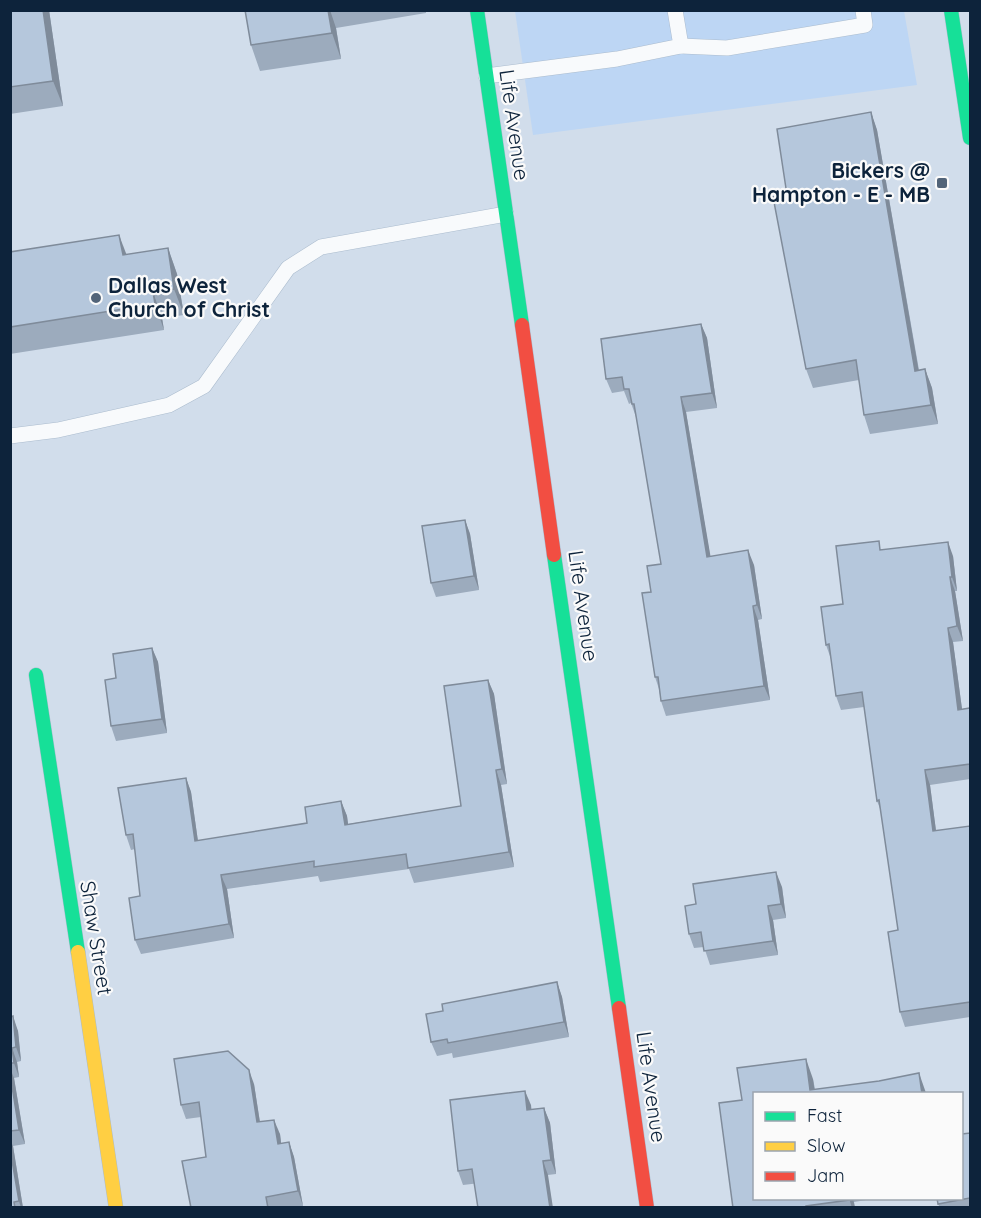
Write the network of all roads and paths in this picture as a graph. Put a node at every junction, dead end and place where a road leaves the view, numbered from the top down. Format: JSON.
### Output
{"nodes":[{"id":1,"x":477,"y":10,"type":"edge"},
{"id":2,"x":675,"y":10,"type":"edge"},
{"id":3,"x":863,"y":10,"type":"edge"},
{"id":4,"x":951,"y":10,"type":"edge"},
{"id":5,"x":681,"y":46,"type":"junction"},
{"id":6,"x":486,"y":76,"type":"junction"},
{"id":7,"x":970,"y":138,"type":"edge"},
{"id":8,"x":506,"y":214,"type":"junction"},
{"id":9,"x":10,"y":436,"type":"edge"},
{"id":10,"x":36,"y":675,"type":"dead end"},
{"id":11,"x":116,"y":1208,"type":"edge"},
{"id":12,"x":647,"y":1208,"type":"edge"}],
"edges":[{"from":1,"to":6,"type":"street","name":"Life Avenue"},
{"from":2,"to":5,"type":"lane"},
{"from":3,"to":5,"type":"lane"},
{"from":4,"to":7,"type":"street"},
{"from":5,"to":6,"type":"lane"},
{"from":6,"to":8,"type":"street","name":"Life Avenue"},
{"from":8,"to":9,"type":"lane"},
{"from":8,"to":12,"type":"street","name":"Life Avenue"},
{"from":10,"to":11,"type":"street","name":"Shaw Street"}]}
